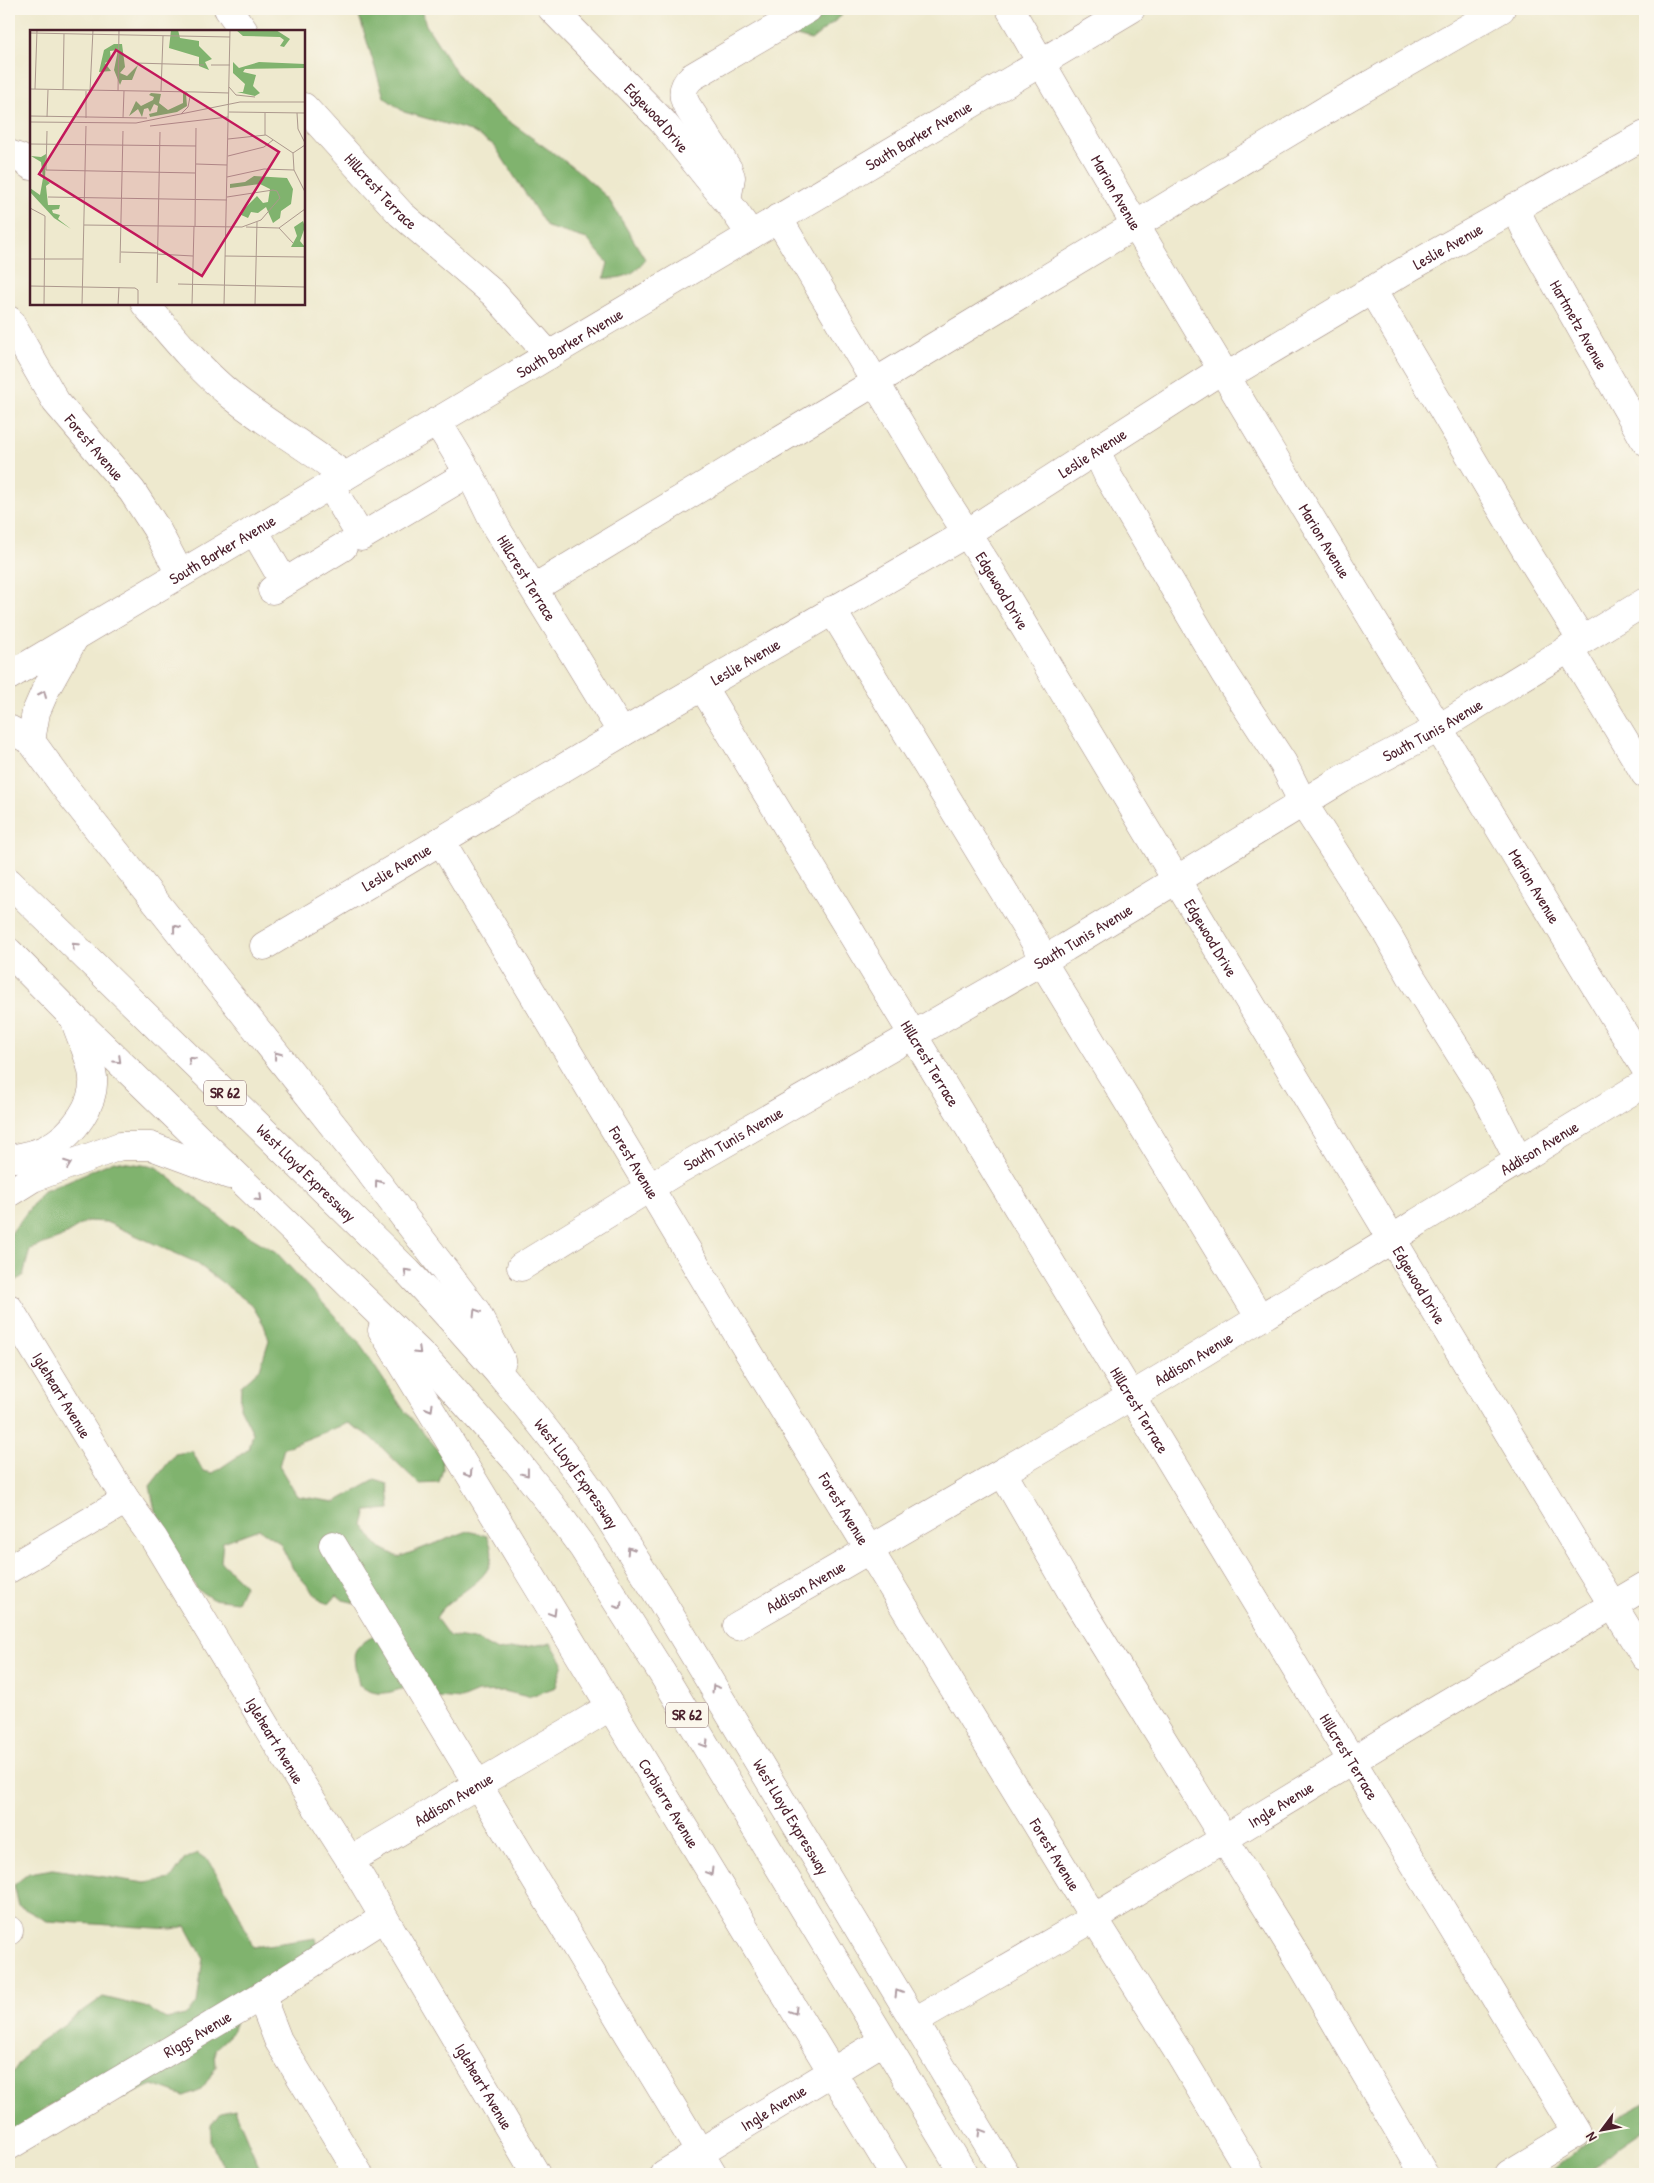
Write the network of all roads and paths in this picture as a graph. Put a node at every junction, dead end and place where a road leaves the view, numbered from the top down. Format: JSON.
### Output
{"nodes":[{"id":1,"x":228,"y":9,"type":"edge"},
{"id":2,"x":552,"y":9,"type":"edge"},
{"id":3,"x":808,"y":9,"type":"edge"},
{"id":4,"x":1010,"y":9,"type":"edge"},
{"id":5,"x":1131,"y":9,"type":"edge"},
{"id":6,"x":1501,"y":9,"type":"edge"},
{"id":7,"x":243,"y":30,"type":"edge"},
{"id":8,"x":1041,"y":62,"type":"junction"},
{"id":9,"x":305,"y":108,"type":"edge"},
{"id":10,"x":1645,"y":135,"type":"edge"},
{"id":11,"x":9,"y":154,"type":"edge"},
{"id":12,"x":30,"y":165,"type":"edge"},
{"id":13,"x":727,"y":201,"type":"junction"},
{"id":14,"x":1515,"y":208,"type":"junction"},
{"id":15,"x":778,"y":218,"type":"junction"},
{"id":16,"x":1136,"y":226,"type":"junction"},
{"id":17,"x":750,"y":235,"type":"junction"},
{"id":18,"x":1372,"y":290,"type":"junction"},
{"id":19,"x":146,"y":305,"type":"edge"},
{"id":20,"x":9,"y":320,"type":"edge"},
{"id":21,"x":549,"y":354,"type":"junction"},
{"id":22,"x":1225,"y":372,"type":"junction"},
{"id":23,"x":876,"y":383,"type":"junction"},
{"id":24,"x":437,"y":421,"type":"junction"},
{"id":25,"x":1645,"y":440,"type":"edge"},
{"id":26,"x":1096,"y":450,"type":"junction"},
{"id":27,"x":469,"y":473,"type":"junction"},
{"id":28,"x":338,"y":480,"type":"junction"},
{"id":29,"x":254,"y":530,"type":"junction"},
{"id":30,"x":967,"y":533,"type":"junction"},
{"id":31,"x":343,"y":547,"type":"dead end"},
{"id":32,"x":180,"y":574,"type":"junction"},
{"id":33,"x":534,"y":588,"type":"junction"},
{"id":34,"x":1645,"y":602,"type":"edge"},
{"id":35,"x":832,"y":610,"type":"junction"},
{"id":36,"x":74,"y":637,"type":"junction"},
{"id":37,"x":1576,"y":644,"type":"junction"},
{"id":38,"x":9,"y":676,"type":"edge"},
{"id":39,"x":702,"y":686,"type":"junction"},
{"id":40,"x":1439,"y":728,"type":"junction"},
{"id":41,"x":622,"y":733,"type":"junction"},
{"id":42,"x":20,"y":735,"type":"edge"},
{"id":43,"x":1645,"y":774,"type":"edge"},
{"id":44,"x":1303,"y":803,"type":"junction"},
{"id":45,"x":441,"y":840,"type":"junction"},
{"id":46,"x":1177,"y":879,"type":"junction"},
{"id":47,"x":9,"y":882,"type":"edge"},
{"id":48,"x":264,"y":946,"type":"dead end"},
{"id":49,"x":9,"y":952,"type":"edge"},
{"id":50,"x":1042,"y":961,"type":"junction"},
{"id":51,"x":74,"y":1018,"type":"junction"},
{"id":52,"x":914,"y":1035,"type":"junction"},
{"id":53,"x":1645,"y":1068,"type":"edge"},
{"id":54,"x":1645,"y":1084,"type":"edge"},
{"id":55,"x":9,"y":1159,"type":"edge"},
{"id":56,"x":1519,"y":1161,"type":"junction"},
{"id":57,"x":238,"y":1178,"type":"junction"},
{"id":58,"x":21,"y":1179,"type":"edge"},
{"id":59,"x":650,"y":1189,"type":"junction"},
{"id":60,"x":9,"y":1193,"type":"edge"},
{"id":61,"x":1393,"y":1240,"type":"junction"},
{"id":62,"x":521,"y":1267,"type":"dead end"},
{"id":63,"x":358,"y":1293,"type":"junction"},
{"id":64,"x":9,"y":1308,"type":"edge"},
{"id":65,"x":1260,"y":1318,"type":"junction"},
{"id":66,"x":1131,"y":1395,"type":"junction"},
{"id":67,"x":523,"y":1402,"type":"junction"},
{"id":68,"x":1003,"y":1473,"type":"junction"},
{"id":69,"x":126,"y":1500,"type":"junction"},
{"id":70,"x":333,"y":1546,"type":"dead end"},
{"id":71,"x":870,"y":1550,"type":"junction"},
{"id":72,"x":9,"y":1569,"type":"edge"},
{"id":73,"x":1645,"y":1586,"type":"edge"},
{"id":74,"x":1614,"y":1605,"type":"junction"},
{"id":75,"x":737,"y":1626,"type":"dead end"},
{"id":76,"x":1645,"y":1657,"type":"edge"},
{"id":77,"x":609,"y":1707,"type":"junction"},
{"id":78,"x":1353,"y":1761,"type":"junction"},
{"id":79,"x":477,"y":1785,"type":"junction"},
{"id":80,"x":1224,"y":1839,"type":"junction"},
{"id":81,"x":350,"y":1860,"type":"junction"},
{"id":82,"x":383,"y":1918,"type":"junction"},
{"id":83,"x":1094,"y":1918,"type":"junction"},
{"id":84,"x":266,"y":1993,"type":"junction"},
{"id":85,"x":915,"y":2021,"type":"junction"},
{"id":86,"x":883,"y":2041,"type":"junction"},
{"id":87,"x":831,"y":2072,"type":"junction"},
{"id":88,"x":9,"y":2146,"type":"edge"},
{"id":89,"x":706,"y":2164,"type":"edge"},
{"id":90,"x":359,"y":2174,"type":"edge"},
{"id":91,"x":536,"y":2174,"type":"edge"},
{"id":92,"x":664,"y":2174,"type":"edge"},
{"id":93,"x":894,"y":2174,"type":"edge"},
{"id":94,"x":964,"y":2174,"type":"edge"},
{"id":95,"x":1006,"y":2174,"type":"edge"},
{"id":96,"x":1251,"y":2174,"type":"edge"},
{"id":97,"x":1424,"y":2174,"type":"edge"},
{"id":98,"x":1509,"y":2174,"type":"edge"}],
"edges":[{"from":1,"to":7,"type":"main road"},
{"from":2,"to":13,"type":"main road","name":"Edgewood Drive"},
{"from":3,"to":13,"type":"main road"},
{"from":4,"to":8,"type":"main road","name":"Marion Avenue"},
{"from":5,"to":8,"type":"main road","name":"South Barker Avenue"},
{"from":6,"to":16,"type":"main road"},
{"from":8,"to":15,"type":"main road","name":"South Barker Avenue"},
{"from":8,"to":16,"type":"main road","name":"Marion Avenue"},
{"from":9,"to":21,"type":"main road","name":"Hillcrest Terrace"},
{"from":10,"to":14,"type":"main road","name":"Leslie Avenue"},
{"from":11,"to":12,"type":"main road"},
{"from":13,"to":17,"type":"main road","name":"Edgewood Drive"},
{"from":14,"to":18,"type":"main road","name":"Leslie Avenue"},
{"from":14,"to":25,"type":"main road","name":"Hartmetz Avenue"},
{"from":15,"to":17,"type":"main road","name":"South Barker Avenue"},
{"from":15,"to":23,"type":"main road","name":"Edgewood Drive"},
{"from":16,"to":22,"type":"main road","name":"Marion Avenue"},
{"from":16,"to":23,"type":"main road"},
{"from":17,"to":21,"type":"main road","name":"South Barker Avenue"},
{"from":18,"to":22,"type":"main road","name":"Leslie Avenue"},
{"from":18,"to":37,"type":"main road"},
{"from":19,"to":28,"type":"main road"},
{"from":20,"to":32,"type":"main road","name":"Forest Avenue"},
{"from":21,"to":24,"type":"main road","name":"South Barker Avenue"},
{"from":22,"to":26,"type":"main road","name":"Leslie Avenue"},
{"from":22,"to":40,"type":"main road","name":"Marion Avenue"},
{"from":23,"to":30,"type":"main road","name":"Edgewood Drive"},
{"from":23,"to":33,"type":"main road"},
{"from":24,"to":27,"type":"main road","name":"Hillcrest Terrace"},
{"from":24,"to":28,"type":"main road","name":"South Barker Avenue"},
{"from":26,"to":30,"type":"main road","name":"Leslie Avenue"},
{"from":26,"to":44,"type":"main road"},
{"from":27,"to":28,"type":"main road"},
{"from":27,"to":33,"type":"main road","name":"Hillcrest Terrace"},
{"from":28,"to":29,"type":"main road","name":"South Barker Avenue"},
{"from":29,"to":31,"type":"main road"},
{"from":29,"to":32,"type":"main road","name":"South Barker Avenue"},
{"from":30,"to":35,"type":"main road","name":"Leslie Avenue"},
{"from":30,"to":46,"type":"main road","name":"Edgewood Drive"},
{"from":32,"to":36,"type":"main road","name":"South Barker Avenue"},
{"from":33,"to":41,"type":"main road","name":"Hillcrest Terrace"},
{"from":34,"to":37,"type":"main road","name":"South Tunis Avenue"},
{"from":35,"to":39,"type":"main road","name":"Leslie Avenue"},
{"from":35,"to":50,"type":"main road"},
{"from":36,"to":38,"type":"main road","name":"South Barker Avenue"},
{"from":42,"to":36,"type":"main road","one_way":true},
{"from":37,"to":40,"type":"main road","name":"South Tunis Avenue"},
{"from":37,"to":43,"type":"main road"},
{"from":39,"to":41,"type":"main road","name":"Leslie Avenue"},
{"from":39,"to":52,"type":"main road","name":"Hillcrest Terrace"},
{"from":40,"to":44,"type":"main road","name":"South Tunis Avenue"},
{"from":40,"to":53,"type":"main road","name":"Marion Avenue"},
{"from":41,"to":45,"type":"main road","name":"Leslie Avenue"},
{"from":67,"to":42,"type":"main road","one_way":true},
{"from":44,"to":46,"type":"main road","name":"South Tunis Avenue"},
{"from":44,"to":56,"type":"main road"},
{"from":45,"to":48,"type":"main road","name":"Leslie Avenue"},
{"from":45,"to":59,"type":"main road","name":"Forest Avenue"},
{"from":46,"to":50,"type":"main road","name":"South Tunis Avenue"},
{"from":46,"to":61,"type":"main road","name":"Edgewood Drive"},
{"from":67,"to":47,"type":"main road","name":"West Lloyd Expressway","number":"SR 62","one_way":true},
{"from":49,"to":51,"type":"main road","number":"SR 62"},
{"from":50,"to":52,"type":"main road","name":"South Tunis Avenue"},
{"from":50,"to":65,"type":"main road"},
{"from":51,"to":55,"type":"main road"},
{"from":51,"to":57,"type":"main road","number":"SR 62","one_way":true},
{"from":52,"to":59,"type":"main road","name":"South Tunis Avenue"},
{"from":52,"to":66,"type":"main road","name":"Hillcrest Terrace"},
{"from":54,"to":56,"type":"main road","name":"Addison Avenue"},
{"from":56,"to":61,"type":"main road","name":"Addison Avenue"},
{"from":58,"to":57,"type":"main road","one_way":true},
{"from":57,"to":63,"type":"main road","number":"SR 62","one_way":true},
{"from":58,"to":60,"type":"main road"},
{"from":59,"to":62,"type":"main road","name":"South Tunis Avenue"},
{"from":59,"to":71,"type":"main road","name":"Forest Avenue"},
{"from":61,"to":65,"type":"main road","name":"Addison Avenue"},
{"from":61,"to":74,"type":"main road","name":"Edgewood Drive"},
{"from":63,"to":77,"type":"main road","name":"Corbierre Avenue","one_way":true},
{"from":63,"to":86,"type":"main road","number":"SR 62","one_way":true},
{"from":64,"to":69,"type":"main road","name":"Igleheart Avenue"},
{"from":65,"to":66,"type":"main road","name":"Addison Avenue"},
{"from":66,"to":68,"type":"main road","name":"Addison Avenue"},
{"from":66,"to":78,"type":"main road","name":"Hillcrest Terrace"},
{"from":85,"to":67,"type":"main road","name":"West Lloyd Expressway","number":"SR 62","one_way":true},
{"from":68,"to":71,"type":"main road","name":"Addison Avenue"},
{"from":68,"to":80,"type":"main road"},
{"from":69,"to":72,"type":"main road"},
{"from":69,"to":81,"type":"main road","name":"Igleheart Avenue"},
{"from":70,"to":79,"type":"main road"},
{"from":71,"to":75,"type":"main road","name":"Addison Avenue"},
{"from":71,"to":83,"type":"main road","name":"Forest Avenue"},
{"from":73,"to":74,"type":"main road","name":"Ingle Avenue"},
{"from":74,"to":76,"type":"main road","name":"Edgewood Drive"},
{"from":74,"to":78,"type":"main road","name":"Ingle Avenue"},
{"from":77,"to":79,"type":"main road","name":"Addison Avenue"},
{"from":77,"to":87,"type":"main road","name":"Corbierre Avenue","one_way":true},
{"from":78,"to":80,"type":"main road","name":"Ingle Avenue"},
{"from":78,"to":98,"type":"main road","name":"Hillcrest Terrace"},
{"from":79,"to":81,"type":"main road","name":"Addison Avenue"},
{"from":79,"to":89,"type":"main road"},
{"from":80,"to":83,"type":"main road","name":"Ingle Avenue"},
{"from":80,"to":97,"type":"main road"},
{"from":81,"to":82,"type":"main road","name":"Igleheart Avenue"},
{"from":82,"to":84,"type":"main road","name":"Riggs Avenue"},
{"from":82,"to":91,"type":"main road","name":"Igleheart Avenue"},
{"from":83,"to":85,"type":"main road","name":"Ingle Avenue"},
{"from":83,"to":96,"type":"main road","name":"Forest Avenue"},
{"from":84,"to":88,"type":"main road","name":"Riggs Avenue"},
{"from":84,"to":90,"type":"main road"},
{"from":95,"to":85,"type":"main road","name":"West Lloyd Expressway","number":"SR 62","one_way":true},
{"from":86,"to":87,"type":"main road","name":"Ingle Avenue"},
{"from":86,"to":94,"type":"main road","number":"SR 62"},
{"from":87,"to":89,"type":"main road","name":"Ingle Avenue"},
{"from":87,"to":93,"type":"main road","name":"Corbierre Avenue"},
{"from":89,"to":92,"type":"main road","name":"Ingle Avenue"}]}
